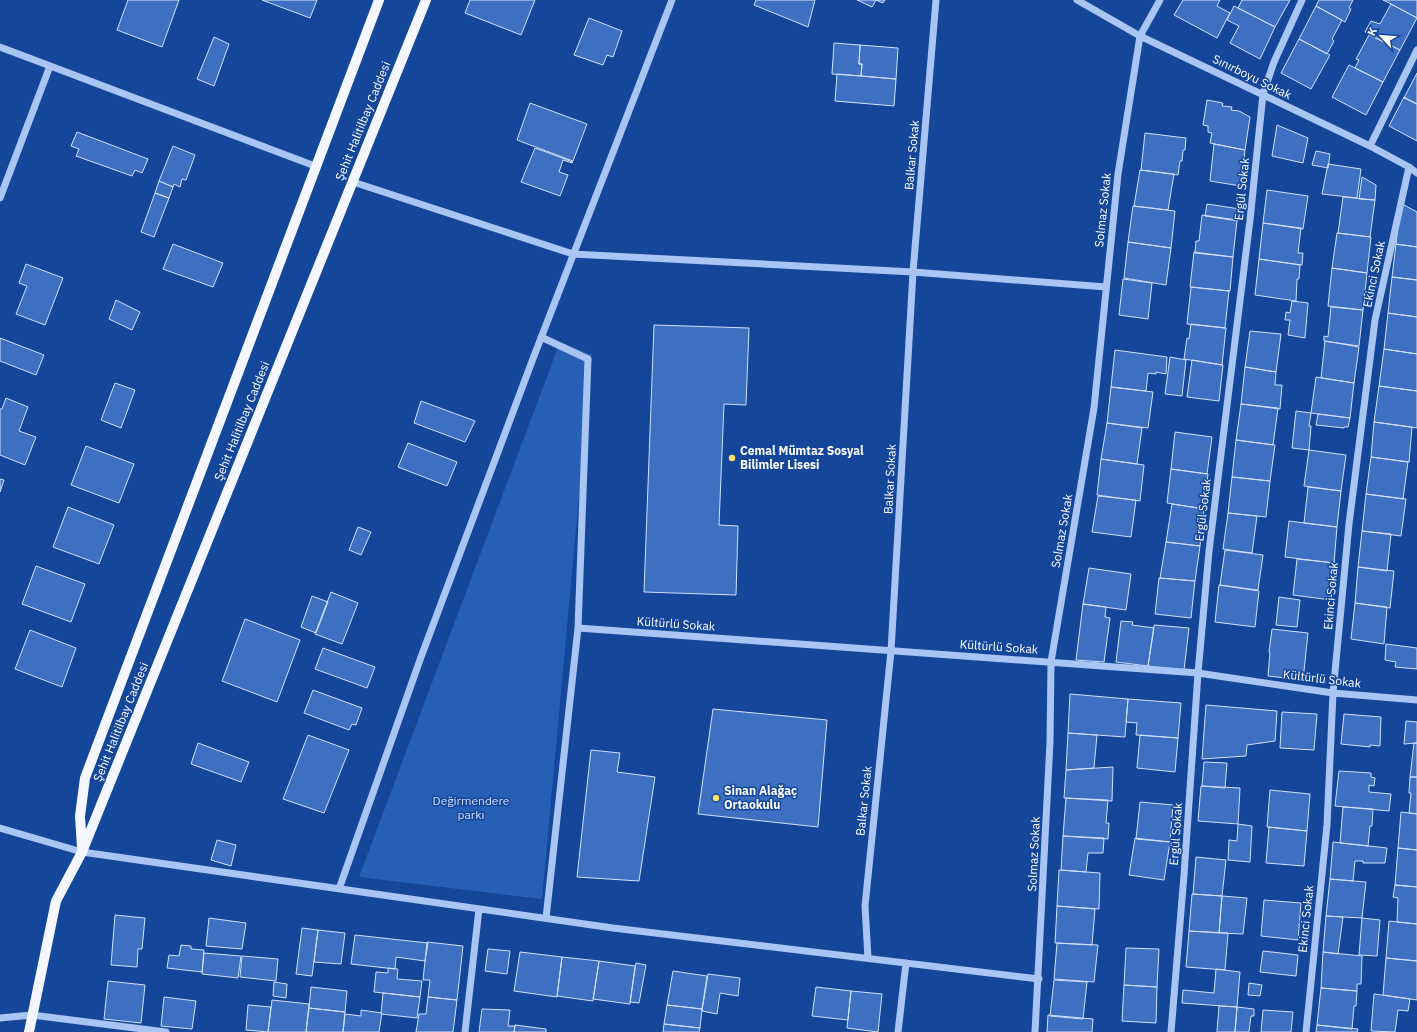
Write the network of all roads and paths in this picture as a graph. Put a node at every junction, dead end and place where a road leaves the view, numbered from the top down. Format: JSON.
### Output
{"nodes":[{"id":1,"x":379,"y":0,"type":"edge"},
{"id":2,"x":426,"y":0,"type":"edge"},
{"id":3,"x":672,"y":0,"type":"edge"},
{"id":4,"x":936,"y":0,"type":"edge"},
{"id":5,"x":1077,"y":0,"type":"edge"},
{"id":6,"x":1160,"y":0,"type":"edge"},
{"id":7,"x":1302,"y":0,"type":"edge"},
{"id":8,"x":1140,"y":36,"type":"junction"},
{"id":9,"x":0,"y":47,"type":"edge"},
{"id":10,"x":1417,"y":50,"type":"edge"},
{"id":11,"x":50,"y":66,"type":"junction"},
{"id":12,"x":1263,"y":94,"type":"junction"},
{"id":13,"x":1370,"y":146,"type":"junction"},
{"id":14,"x":315,"y":166,"type":"junction"},
{"id":15,"x":1408,"y":167,"type":"junction"},
{"id":16,"x":1417,"y":173,"type":"edge"},
{"id":17,"x":353,"y":182,"type":"junction"},
{"id":18,"x":0,"y":198,"type":"edge"},
{"id":19,"x":573,"y":254,"type":"junction"},
{"id":20,"x":913,"y":272,"type":"junction"},
{"id":21,"x":1106,"y":287,"type":"junction"},
{"id":22,"x":541,"y":337,"type":"junction"},
{"id":23,"x":578,"y":628,"type":"junction"},
{"id":24,"x":891,"y":651,"type":"junction"},
{"id":25,"x":1052,"y":662,"type":"junction"},
{"id":26,"x":1198,"y":673,"type":"junction"},
{"id":27,"x":1333,"y":693,"type":"junction"},
{"id":28,"x":1417,"y":700,"type":"edge"},
{"id":29,"x":0,"y":828,"type":"edge"},
{"id":30,"x":82,"y":852,"type":"junction"},
{"id":31,"x":339,"y":888,"type":"junction"},
{"id":32,"x":479,"y":909,"type":"junction"},
{"id":33,"x":546,"y":918,"type":"junction"},
{"id":34,"x":868,"y":958,"type":"junction"},
{"id":35,"x":906,"y":963,"type":"junction"},
{"id":36,"x":1039,"y":978,"type":"junction"},
{"id":37,"x":32,"y":1015,"type":"junction"},
{"id":38,"x":0,"y":1018,"type":"edge"},
{"id":39,"x":29,"y":1032,"type":"edge"},
{"id":40,"x":166,"y":1032,"type":"edge"},
{"id":41,"x":465,"y":1032,"type":"edge"},
{"id":42,"x":898,"y":1032,"type":"edge"},
{"id":43,"x":1035,"y":1032,"type":"edge"},
{"id":44,"x":1171,"y":1032,"type":"edge"},
{"id":45,"x":1306,"y":1032,"type":"edge"}],
"edges":[{"from":1,"to":14,"type":"main road","name":"Şehit Halitilbay Caddesi"},
{"from":2,"to":17,"type":"main road","name":"Şehit Halitilbay Caddesi"},
{"from":3,"to":19,"type":"street"},
{"from":4,"to":20,"type":"street","name":"Balkar Sokak"},
{"from":5,"to":8,"type":"street","name":"Sınırboyu Sokak"},
{"from":6,"to":8,"type":"street","name":"Solmaz Sokak"},
{"from":7,"to":12,"type":"street","name":"Ergül Sokak"},
{"from":8,"to":12,"type":"street","name":"Sınırboyu Sokak"},
{"from":8,"to":21,"type":"street","name":"Solmaz Sokak"},
{"from":9,"to":11,"type":"street"},
{"from":10,"to":13,"type":"street"},
{"from":11,"to":14,"type":"street"},
{"from":11,"to":18,"type":"street"},
{"from":12,"to":13,"type":"street","name":"Sınırboyu Sokak"},
{"from":12,"to":26,"type":"street","name":"Ergül Sokak"},
{"from":13,"to":15,"type":"street","name":"Sınırboyu Sokak"},
{"from":14,"to":30,"type":"main road","name":"Şehit Halitilbay Caddesi"},
{"from":15,"to":16,"type":"street","name":"Sınırboyu Sokak"},
{"from":15,"to":27,"type":"street","name":"Ekinci Sokak"},
{"from":17,"to":19,"type":"street"},
{"from":17,"to":30,"type":"main road","name":"Şehit Halitilbay Caddesi"},
{"from":19,"to":20,"type":"street"},
{"from":19,"to":22,"type":"street"},
{"from":20,"to":21,"type":"street"},
{"from":20,"to":24,"type":"street","name":"Balkar Sokak"},
{"from":21,"to":25,"type":"street","name":"Solmaz Sokak"},
{"from":22,"to":23,"type":"street"},
{"from":22,"to":31,"type":"street"},
{"from":23,"to":24,"type":"street","name":"Kültürlü Sokak"},
{"from":23,"to":33,"type":"street"},
{"from":24,"to":25,"type":"street","name":"Kültürlü Sokak"},
{"from":24,"to":34,"type":"street","name":"Balkar Sokak"},
{"from":25,"to":26,"type":"street","name":"Kültürlü Sokak"},
{"from":25,"to":36,"type":"street","name":"Solmaz Sokak"},
{"from":26,"to":27,"type":"street","name":"Kültürlü Sokak"},
{"from":26,"to":44,"type":"street","name":"Ergül Sokak"},
{"from":27,"to":28,"type":"street","name":"Kültürlü Sokak"},
{"from":27,"to":45,"type":"street","name":"Ekinci Sokak"},
{"from":29,"to":30,"type":"street"},
{"from":30,"to":31,"type":"street"},
{"from":30,"to":37,"type":"main road","name":"Şehit Halitilbay Caddesi"},
{"from":31,"to":32,"type":"street"},
{"from":32,"to":33,"type":"street"},
{"from":32,"to":41,"type":"street"},
{"from":33,"to":34,"type":"street"},
{"from":34,"to":35,"type":"street"},
{"from":35,"to":36,"type":"street"},
{"from":35,"to":42,"type":"street"},
{"from":36,"to":43,"type":"street","name":"Solmaz Sokak"},
{"from":37,"to":38,"type":"street"},
{"from":37,"to":39,"type":"main road","name":"Şehit Halitilbay Caddesi"},
{"from":37,"to":40,"type":"street"}]}
